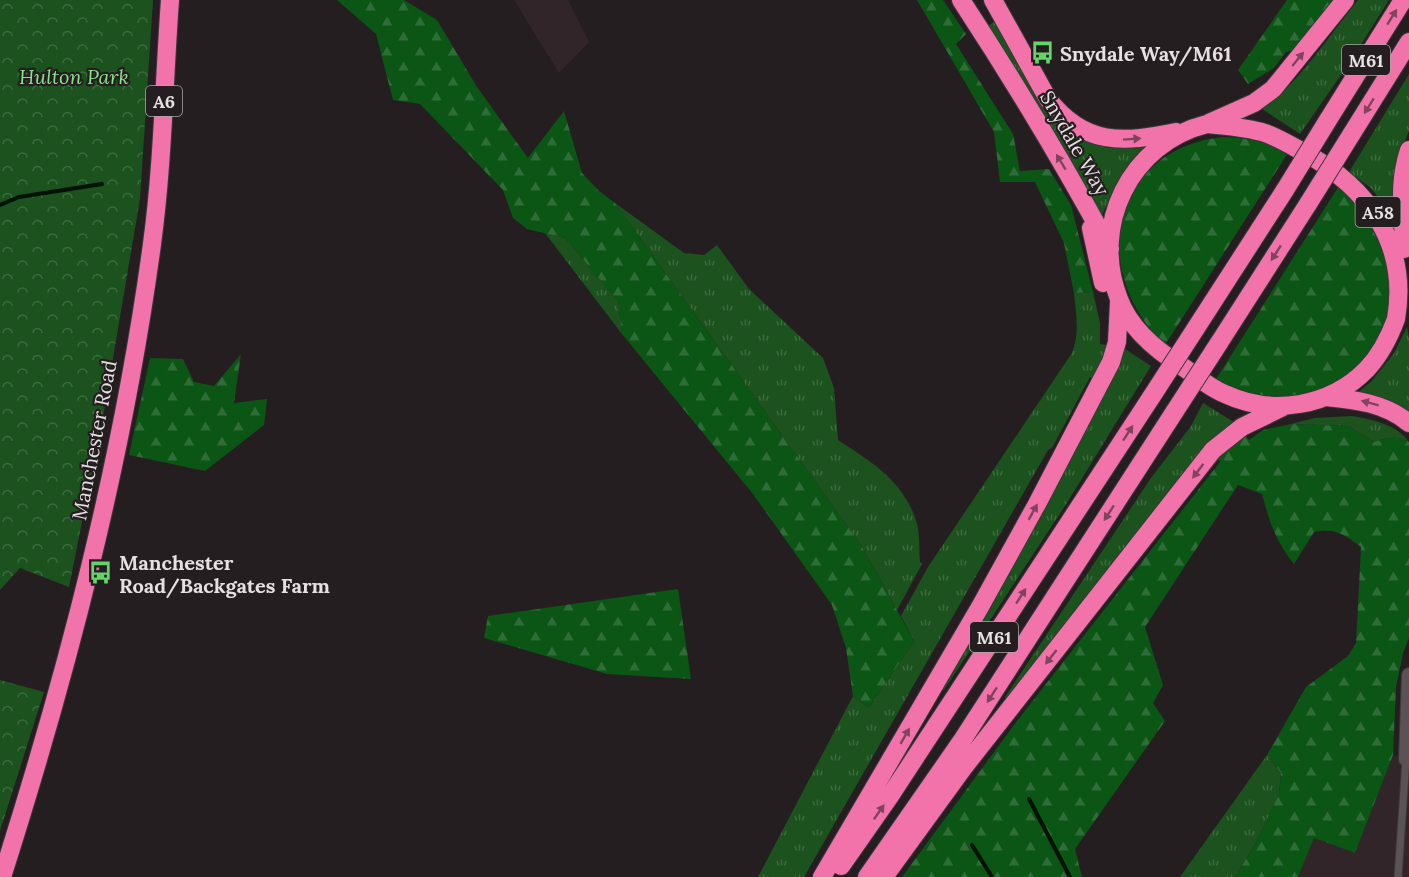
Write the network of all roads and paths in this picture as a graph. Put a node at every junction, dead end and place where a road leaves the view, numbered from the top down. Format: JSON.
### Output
{"nodes":[{"id":1,"x":170,"y":0,"type":"edge"},
{"id":2,"x":961,"y":0,"type":"edge"},
{"id":3,"x":993,"y":0,"type":"edge"},
{"id":4,"x":1345,"y":0,"type":"edge"},
{"id":5,"x":1403,"y":0,"type":"edge"},
{"id":6,"x":1409,"y":42,"type":"edge"},
{"id":7,"x":1207,"y":124,"type":"junction"},
{"id":8,"x":1186,"y":129,"type":"junction"},
{"id":9,"x":1409,"y":150,"type":"edge"},
{"id":10,"x":1080,"y":193,"type":"junction"},
{"id":11,"x":1110,"y":249,"type":"junction"},
{"id":12,"x":1404,"y":272,"type":"junction"},
{"id":13,"x":1119,"y":299,"type":"junction"},
{"id":14,"x":1409,"y":306,"type":"edge"},
{"id":15,"x":1103,"y":376,"type":"junction"},
{"id":16,"x":1326,"y":397,"type":"junction"},
{"id":17,"x":1282,"y":406,"type":"junction"},
{"id":18,"x":1409,"y":423,"type":"edge"},
{"id":19,"x":1409,"y":675,"type":"edge"},
{"id":20,"x":1406,"y":759,"type":"joint"},
{"id":21,"x":2,"y":877,"type":"edge"},
{"id":22,"x":822,"y":877,"type":"edge"},
{"id":23,"x":834,"y":877,"type":"edge"},
{"id":24,"x":867,"y":877,"type":"edge"},
{"id":25,"x":884,"y":877,"type":"edge"},
{"id":26,"x":1398,"y":877,"type":"edge"}],
"edges":[{"from":1,"to":21,"type":"highway","name":"Manchester Road","number":"A6"},
{"from":10,"to":2,"type":"highway","name":"Snydale Way","number":"A58","one_way":true},
{"from":3,"to":8,"type":"highway","name":"Snydale Way","number":"A58","one_way":true},
{"from":7,"to":4,"type":"highway","number":"M61","one_way":true},
{"from":23,"to":5,"type":"highway","number":"M61","one_way":true,"bridge":true},
{"from":6,"to":24,"type":"highway","number":"M61","one_way":true,"bridge":true},
{"from":7,"to":8,"type":"highway","number":"A58"},
{"from":7,"to":12,"type":"highway","number":"A58"},
{"from":8,"to":11,"type":"highway","number":"A58"},
{"from":9,"to":12,"type":"highway"},
{"from":10,"to":11,"type":"highway","name":"Snydale Way","number":"A58"},
{"from":10,"to":15,"type":"highway"},
{"from":11,"to":13,"type":"highway","number":"A58"},
{"from":12,"to":14,"type":"highway","number":"A58"},
{"from":12,"to":16,"type":"highway","number":"A58"},
{"from":13,"to":15,"type":"highway"},
{"from":13,"to":17,"type":"highway","number":"A58"},
{"from":22,"to":15,"type":"highway","number":"M61","one_way":true},
{"from":16,"to":17,"type":"highway","number":"A58"},
{"from":18,"to":16,"type":"highway","number":"A58","one_way":true},
{"from":17,"to":25,"type":"highway","one_way":true},
{"from":19,"to":20,"type":"street"},
{"from":20,"to":26,"type":"lane"}]}
